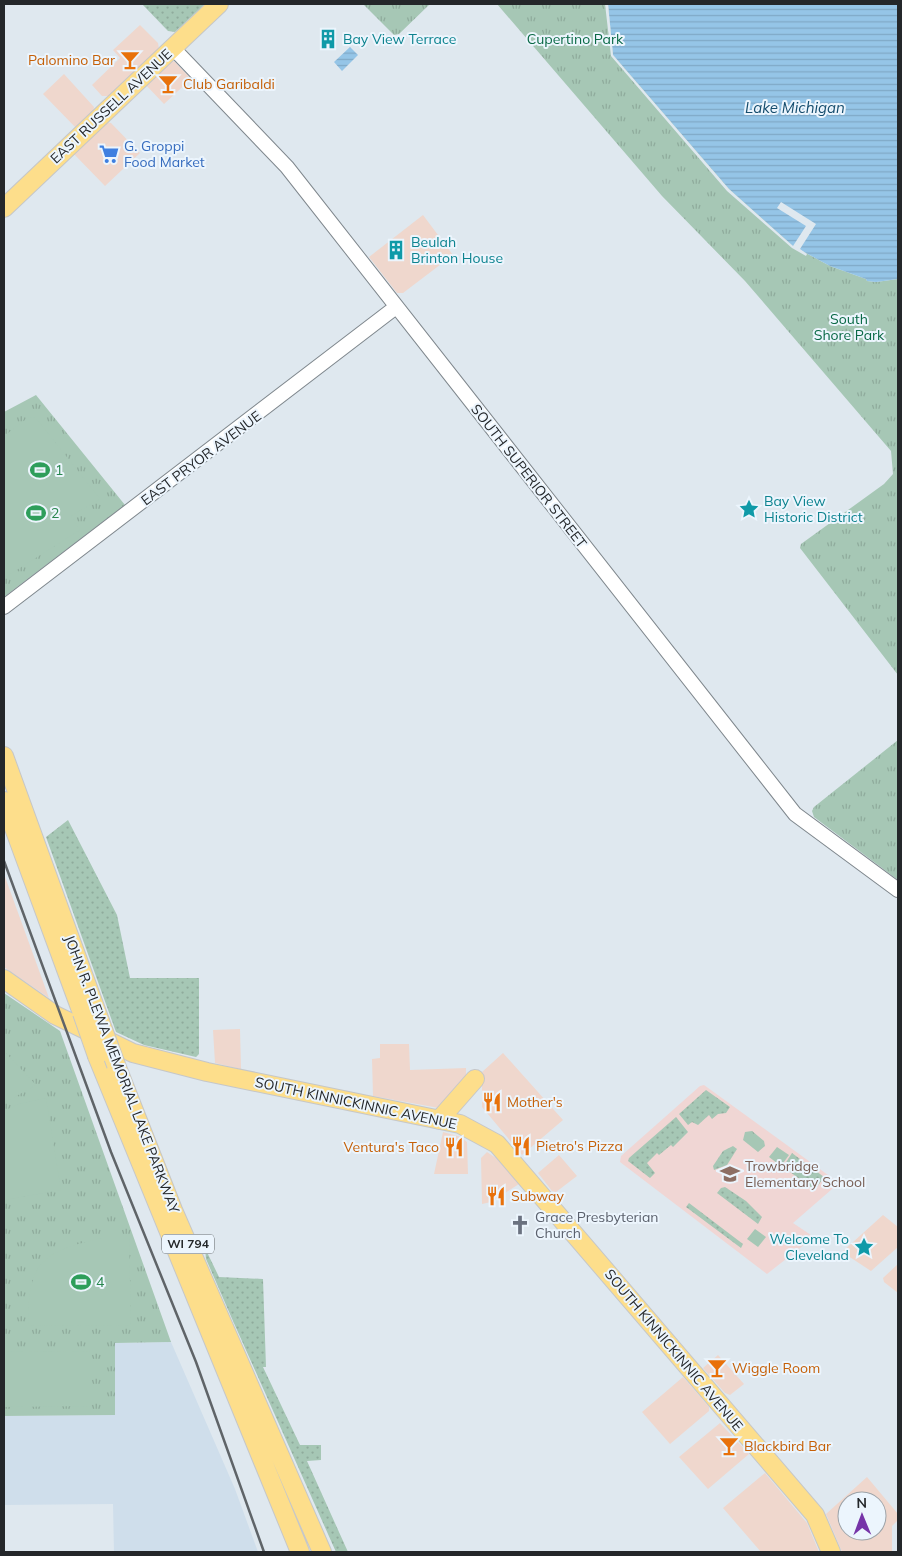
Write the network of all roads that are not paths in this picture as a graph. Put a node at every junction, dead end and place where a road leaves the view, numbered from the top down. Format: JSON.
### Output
{"nodes":[{"id":1,"x":219,"y":4,"type":"edge"},
{"id":2,"x":172,"y":48,"type":"junction"},
{"id":3,"x":4,"y":208,"type":"edge"},
{"id":4,"x":396,"y":306,"type":"junction"},
{"id":5,"x":4,"y":607,"type":"edge"},
{"id":6,"x":4,"y":756,"type":"edge"},
{"id":7,"x":4,"y":801,"type":"edge"},
{"id":8,"x":898,"y":890,"type":"edge"},
{"id":9,"x":4,"y":979,"type":"edge"},
{"id":10,"x":475,"y":1079,"type":"dead end"},
{"id":11,"x":440,"y":1120,"type":"junction"},
{"id":12,"x":300,"y":1552,"type":"edge"},
{"id":13,"x":322,"y":1552,"type":"edge"},
{"id":14,"x":831,"y":1552,"type":"edge"}],
"edges":[{"from":1,"to":2,"type":"main road","name":"EAST RUSSELL AVENUE"},
{"from":2,"to":3,"type":"main road","name":"EAST RUSSELL AVENUE"},
{"from":2,"to":4,"type":"street","name":"SOUTH SUPERIOR STREET"},
{"from":4,"to":5,"type":"street","name":"EAST PRYOR AVENUE"},
{"from":4,"to":8,"type":"street","name":"SOUTH SUPERIOR STREET"},
{"from":6,"to":13,"type":"main road","name":"JOHN R. PLEWA MEMORIAL LAKE PARKWAY","number":"WI 794","bridge":true},
{"from":7,"to":12,"type":"main road","name":"JOHN R. PLEWA MEMORIAL LAKE PARKWAY","number":"WI 794","bridge":true},
{"from":9,"to":11,"type":"main road","name":"SOUTH KINNICKINNIC AVENUE"},
{"from":10,"to":11,"type":"main road"},
{"from":11,"to":14,"type":"main road","name":"SOUTH KINNICKINNIC AVENUE"}]}
